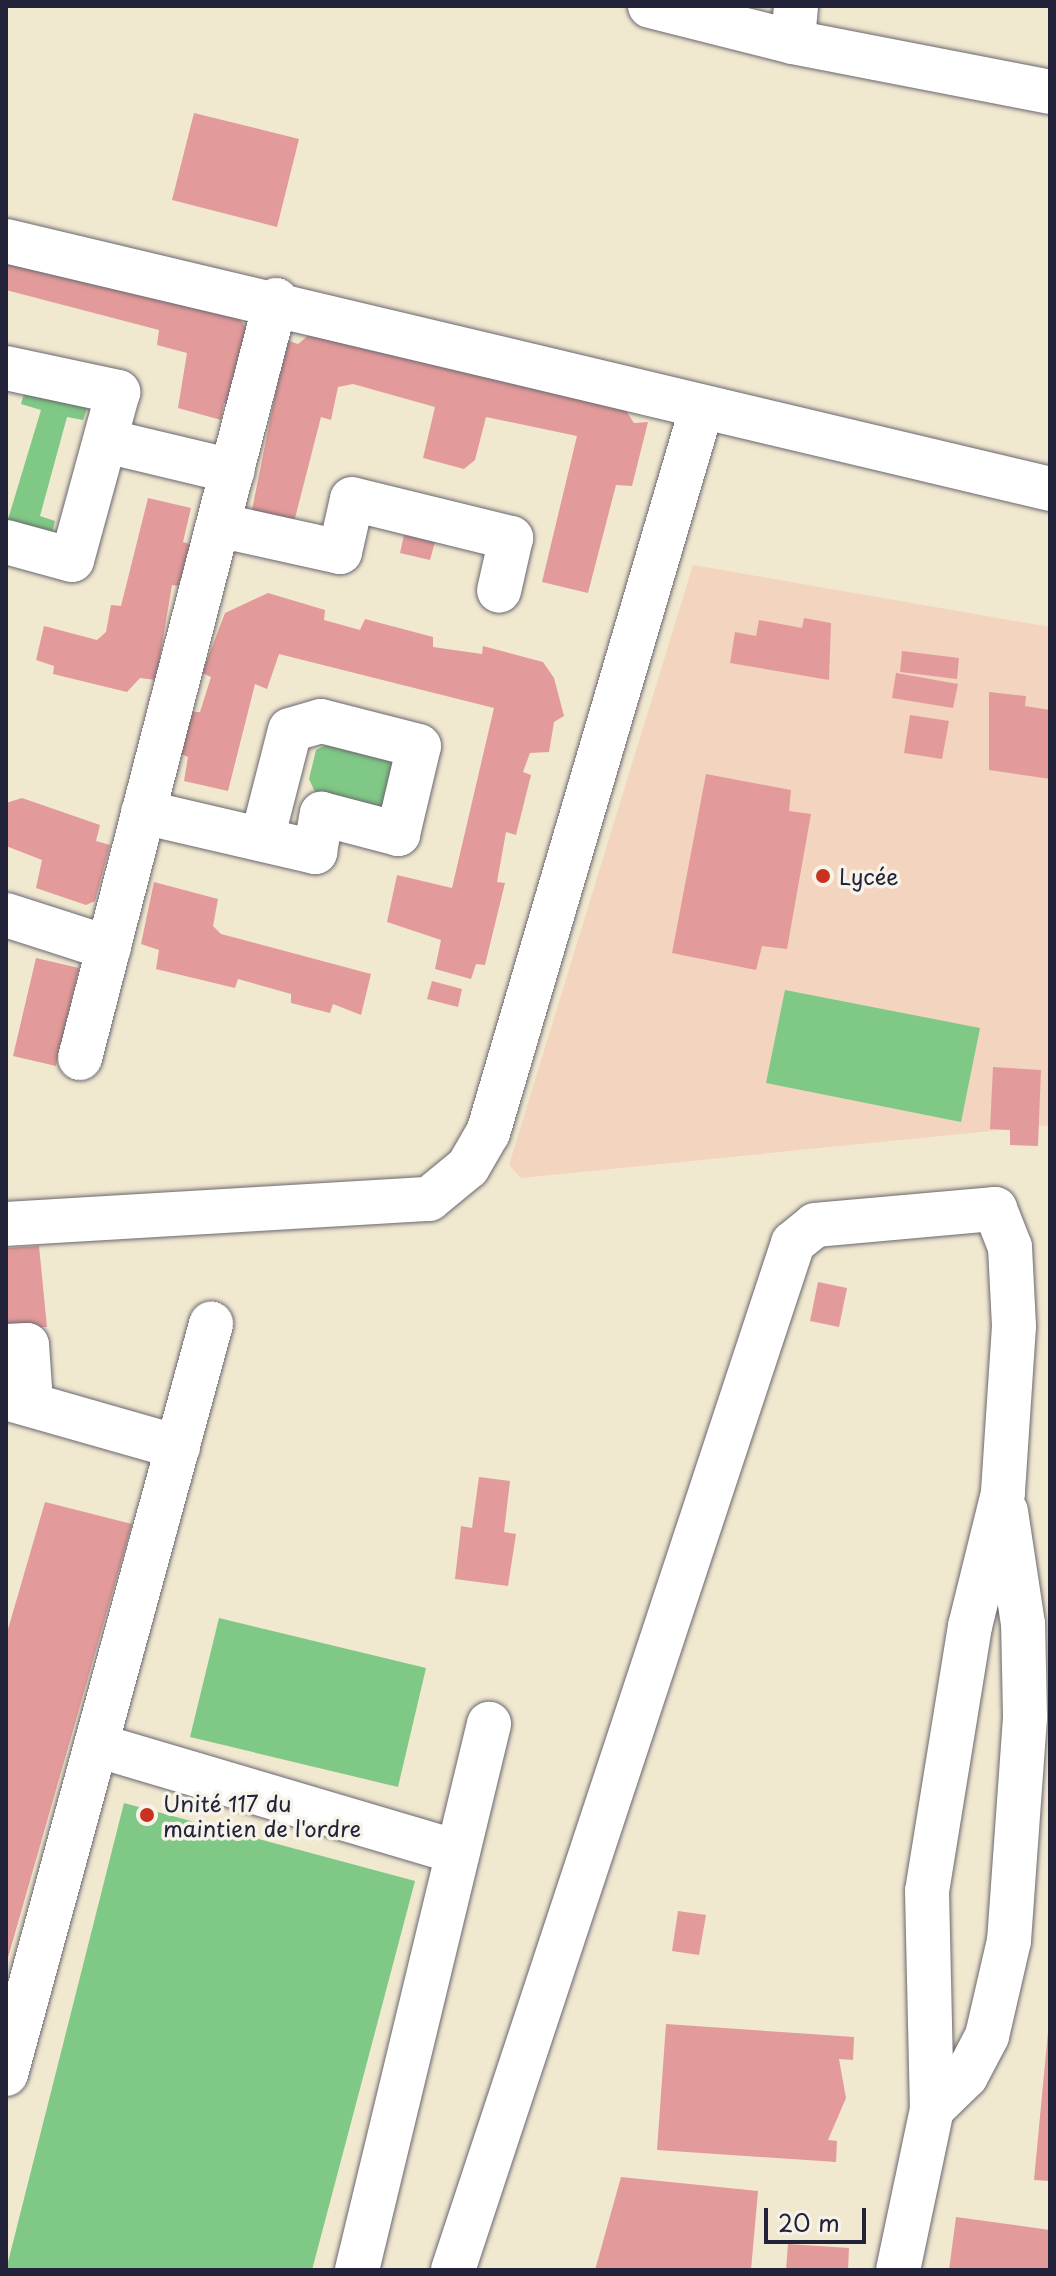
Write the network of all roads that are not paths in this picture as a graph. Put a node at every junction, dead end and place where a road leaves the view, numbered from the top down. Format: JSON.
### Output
{"nodes":[{"id":1,"x":650,"y":6,"type":"edge"},
{"id":2,"x":794,"y":24,"type":"edge"},
{"id":3,"x":1050,"y":92,"type":"edge"},
{"id":4,"x":6,"y":241,"type":"edge"},
{"id":5,"x":276,"y":300,"type":"junction"},
{"id":6,"x":6,"y":368,"type":"edge"},
{"id":7,"x":701,"y":410,"type":"junction"},
{"id":8,"x":106,"y":441,"type":"junction"},
{"id":9,"x":232,"y":471,"type":"junction"},
{"id":10,"x":1050,"y":489,"type":"edge"},
{"id":11,"x":218,"y":525,"type":"junction"},
{"id":12,"x":6,"y":542,"type":"edge"},
{"id":13,"x":499,"y":591,"type":"dead end"},
{"id":14,"x":143,"y":812,"type":"junction"},
{"id":15,"x":262,"y":839,"type":"dead end"},
{"id":16,"x":6,"y":915,"type":"edge"},
{"id":17,"x":109,"y":948,"type":"junction"},
{"id":18,"x":80,"y":1058,"type":"dead end"},
{"id":19,"x":6,"y":1224,"type":"edge"},
{"id":20,"x":211,"y":1324,"type":"dead end"},
{"id":21,"x":6,"y":1346,"type":"edge"},
{"id":22,"x":19,"y":1400,"type":"edge"},
{"id":23,"x":178,"y":1447,"type":"junction"},
{"id":24,"x":1003,"y":1493,"type":"junction"},
{"id":25,"x":489,"y":1724,"type":"dead end"},
{"id":26,"x":96,"y":1745,"type":"junction"},
{"id":27,"x":458,"y":1852,"type":"junction"},
{"id":28,"x":6,"y":2074,"type":"edge"},
{"id":29,"x":932,"y":2109,"type":"junction"},
{"id":30,"x":357,"y":2270,"type":"edge"},
{"id":31,"x":453,"y":2270,"type":"edge"},
{"id":32,"x":898,"y":2270,"type":"edge"}],
"edges":[{"from":1,"to":2,"type":"street"},
{"from":2,"to":3,"type":"street"},
{"from":4,"to":5,"type":"street"},
{"from":5,"to":7,"type":"street"},
{"from":5,"to":9,"type":"street"},
{"from":6,"to":8,"type":"street"},
{"from":7,"to":10,"type":"street"},
{"from":7,"to":19,"type":"street"},
{"from":8,"to":9,"type":"street"},
{"from":8,"to":12,"type":"street"},
{"from":9,"to":11,"type":"street"},
{"from":11,"to":13,"type":"street"},
{"from":11,"to":14,"type":"street"},
{"from":14,"to":15,"type":"street"},
{"from":14,"to":17,"type":"street"},
{"from":16,"to":17,"type":"street"},
{"from":17,"to":18,"type":"street"},
{"from":20,"to":23,"type":"street"},
{"from":21,"to":22,"type":"street"},
{"from":22,"to":23,"type":"street"},
{"from":23,"to":26,"type":"street"},
{"from":24,"to":29,"type":"street"},
{"from":24,"to":29,"type":"street"},
{"from":24,"to":31,"type":"street"},
{"from":25,"to":27,"type":"street"},
{"from":26,"to":27,"type":"street"},
{"from":26,"to":28,"type":"street"},
{"from":27,"to":30,"type":"street"},
{"from":29,"to":32,"type":"street"}]}
